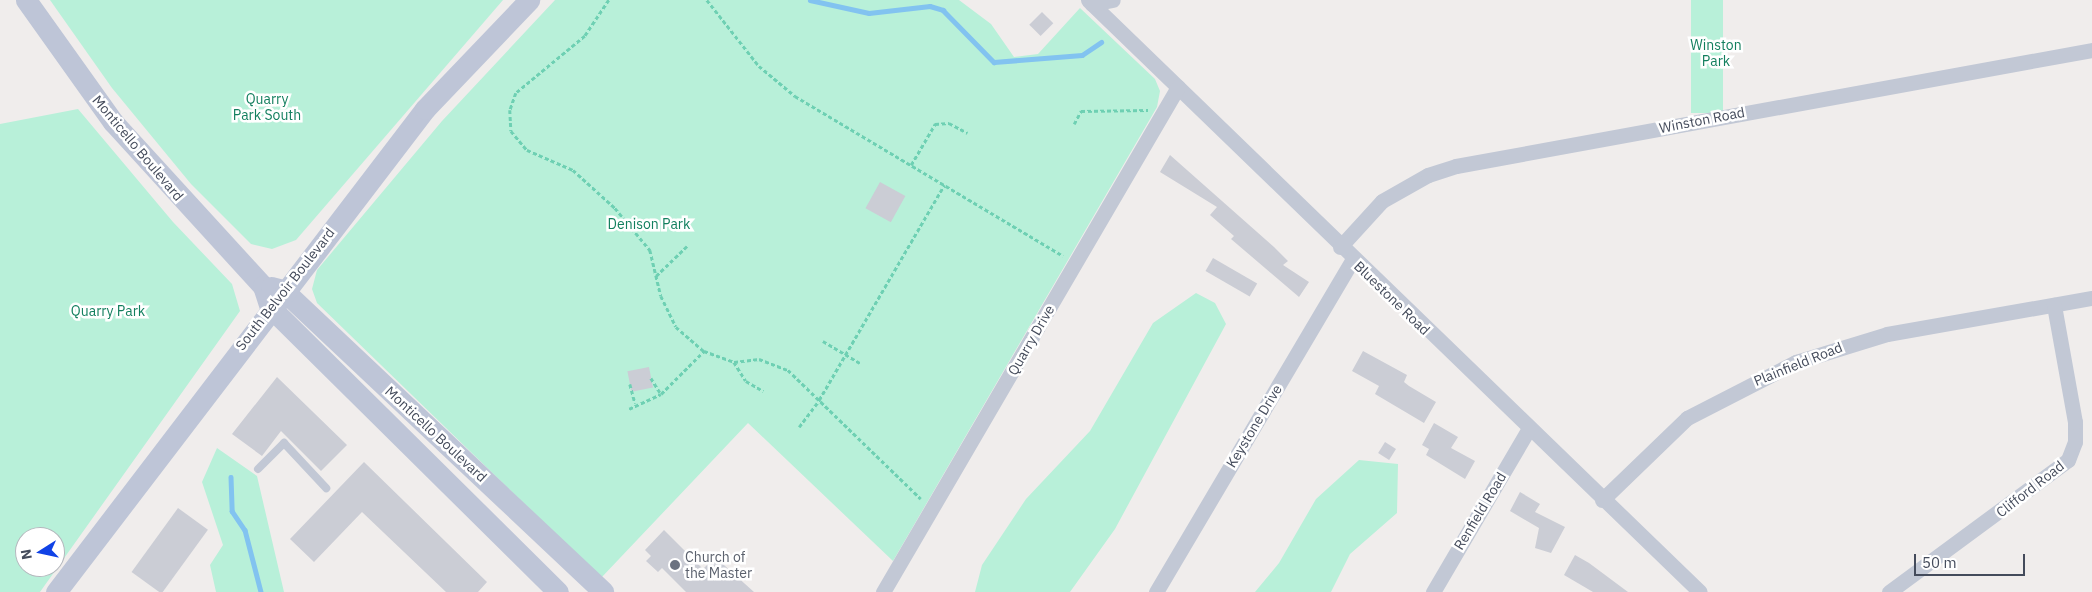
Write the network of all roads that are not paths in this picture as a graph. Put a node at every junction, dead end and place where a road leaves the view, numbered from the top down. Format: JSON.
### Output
{"nodes":[{"id":1,"x":26,"y":0,"type":"edge"},
{"id":2,"x":529,"y":0,"type":"edge"},
{"id":3,"x":1112,"y":0,"type":"edge"},
{"id":4,"x":1090,"y":2,"type":"edge"},
{"id":5,"x":2092,"y":50,"type":"edge"},
{"id":6,"x":1178,"y":87,"type":"junction"},
{"id":7,"x":1340,"y":247,"type":"junction"},
{"id":8,"x":1353,"y":259,"type":"junction"},
{"id":9,"x":273,"y":288,"type":"junction"},
{"id":10,"x":2092,"y":298,"type":"edge"},
{"id":11,"x":2054,"y":305,"type":"junction"},
{"id":12,"x":270,"y":307,"type":"junction"},
{"id":13,"x":1528,"y":430,"type":"junction"},
{"id":14,"x":258,"y":469,"type":"dead end"},
{"id":15,"x":326,"y":488,"type":"dead end"},
{"id":16,"x":1602,"y":500,"type":"junction"},
{"id":17,"x":56,"y":592,"type":"edge"},
{"id":18,"x":558,"y":592,"type":"edge"},
{"id":19,"x":604,"y":592,"type":"edge"},
{"id":20,"x":883,"y":592,"type":"edge"},
{"id":21,"x":1156,"y":592,"type":"edge"},
{"id":22,"x":1432,"y":592,"type":"edge"},
{"id":23,"x":1700,"y":592,"type":"edge"},
{"id":24,"x":1889,"y":592,"type":"edge"}],
"edges":[{"from":1,"to":9,"type":"main road","name":"Monticello Boulevard"},
{"from":2,"to":9,"type":"main road","name":"South Belvoir Boulevard"},
{"from":3,"to":4,"type":"street"},
{"from":4,"to":6,"type":"street","name":"Bluestone Road"},
{"from":5,"to":7,"type":"street","name":"Winston Road"},
{"from":6,"to":7,"type":"street","name":"Bluestone Road"},
{"from":6,"to":20,"type":"street","name":"Quarry Drive"},
{"from":7,"to":8,"type":"street","name":"Bluestone Road"},
{"from":8,"to":13,"type":"street","name":"Bluestone Road"},
{"from":8,"to":21,"type":"street","name":"Keystone Drive"},
{"from":9,"to":12,"type":"main road","name":"South Belvoir Boulevard"},
{"from":9,"to":19,"type":"main road","name":"Monticello Boulevard"},
{"from":10,"to":11,"type":"street","name":"Plainfield Road"},
{"from":11,"to":16,"type":"street","name":"Plainfield Road"},
{"from":11,"to":24,"type":"street","name":"Clifford Road"},
{"from":12,"to":17,"type":"main road","name":"South Belvoir Boulevard"},
{"from":12,"to":18,"type":"main road","name":"Monticello Boulevard"},
{"from":13,"to":16,"type":"street","name":"Bluestone Road"},
{"from":13,"to":22,"type":"street","name":"Renfield Road"},
{"from":14,"to":15,"type":"lane"},
{"from":16,"to":23,"type":"street","name":"Bluestone Road"}]}
